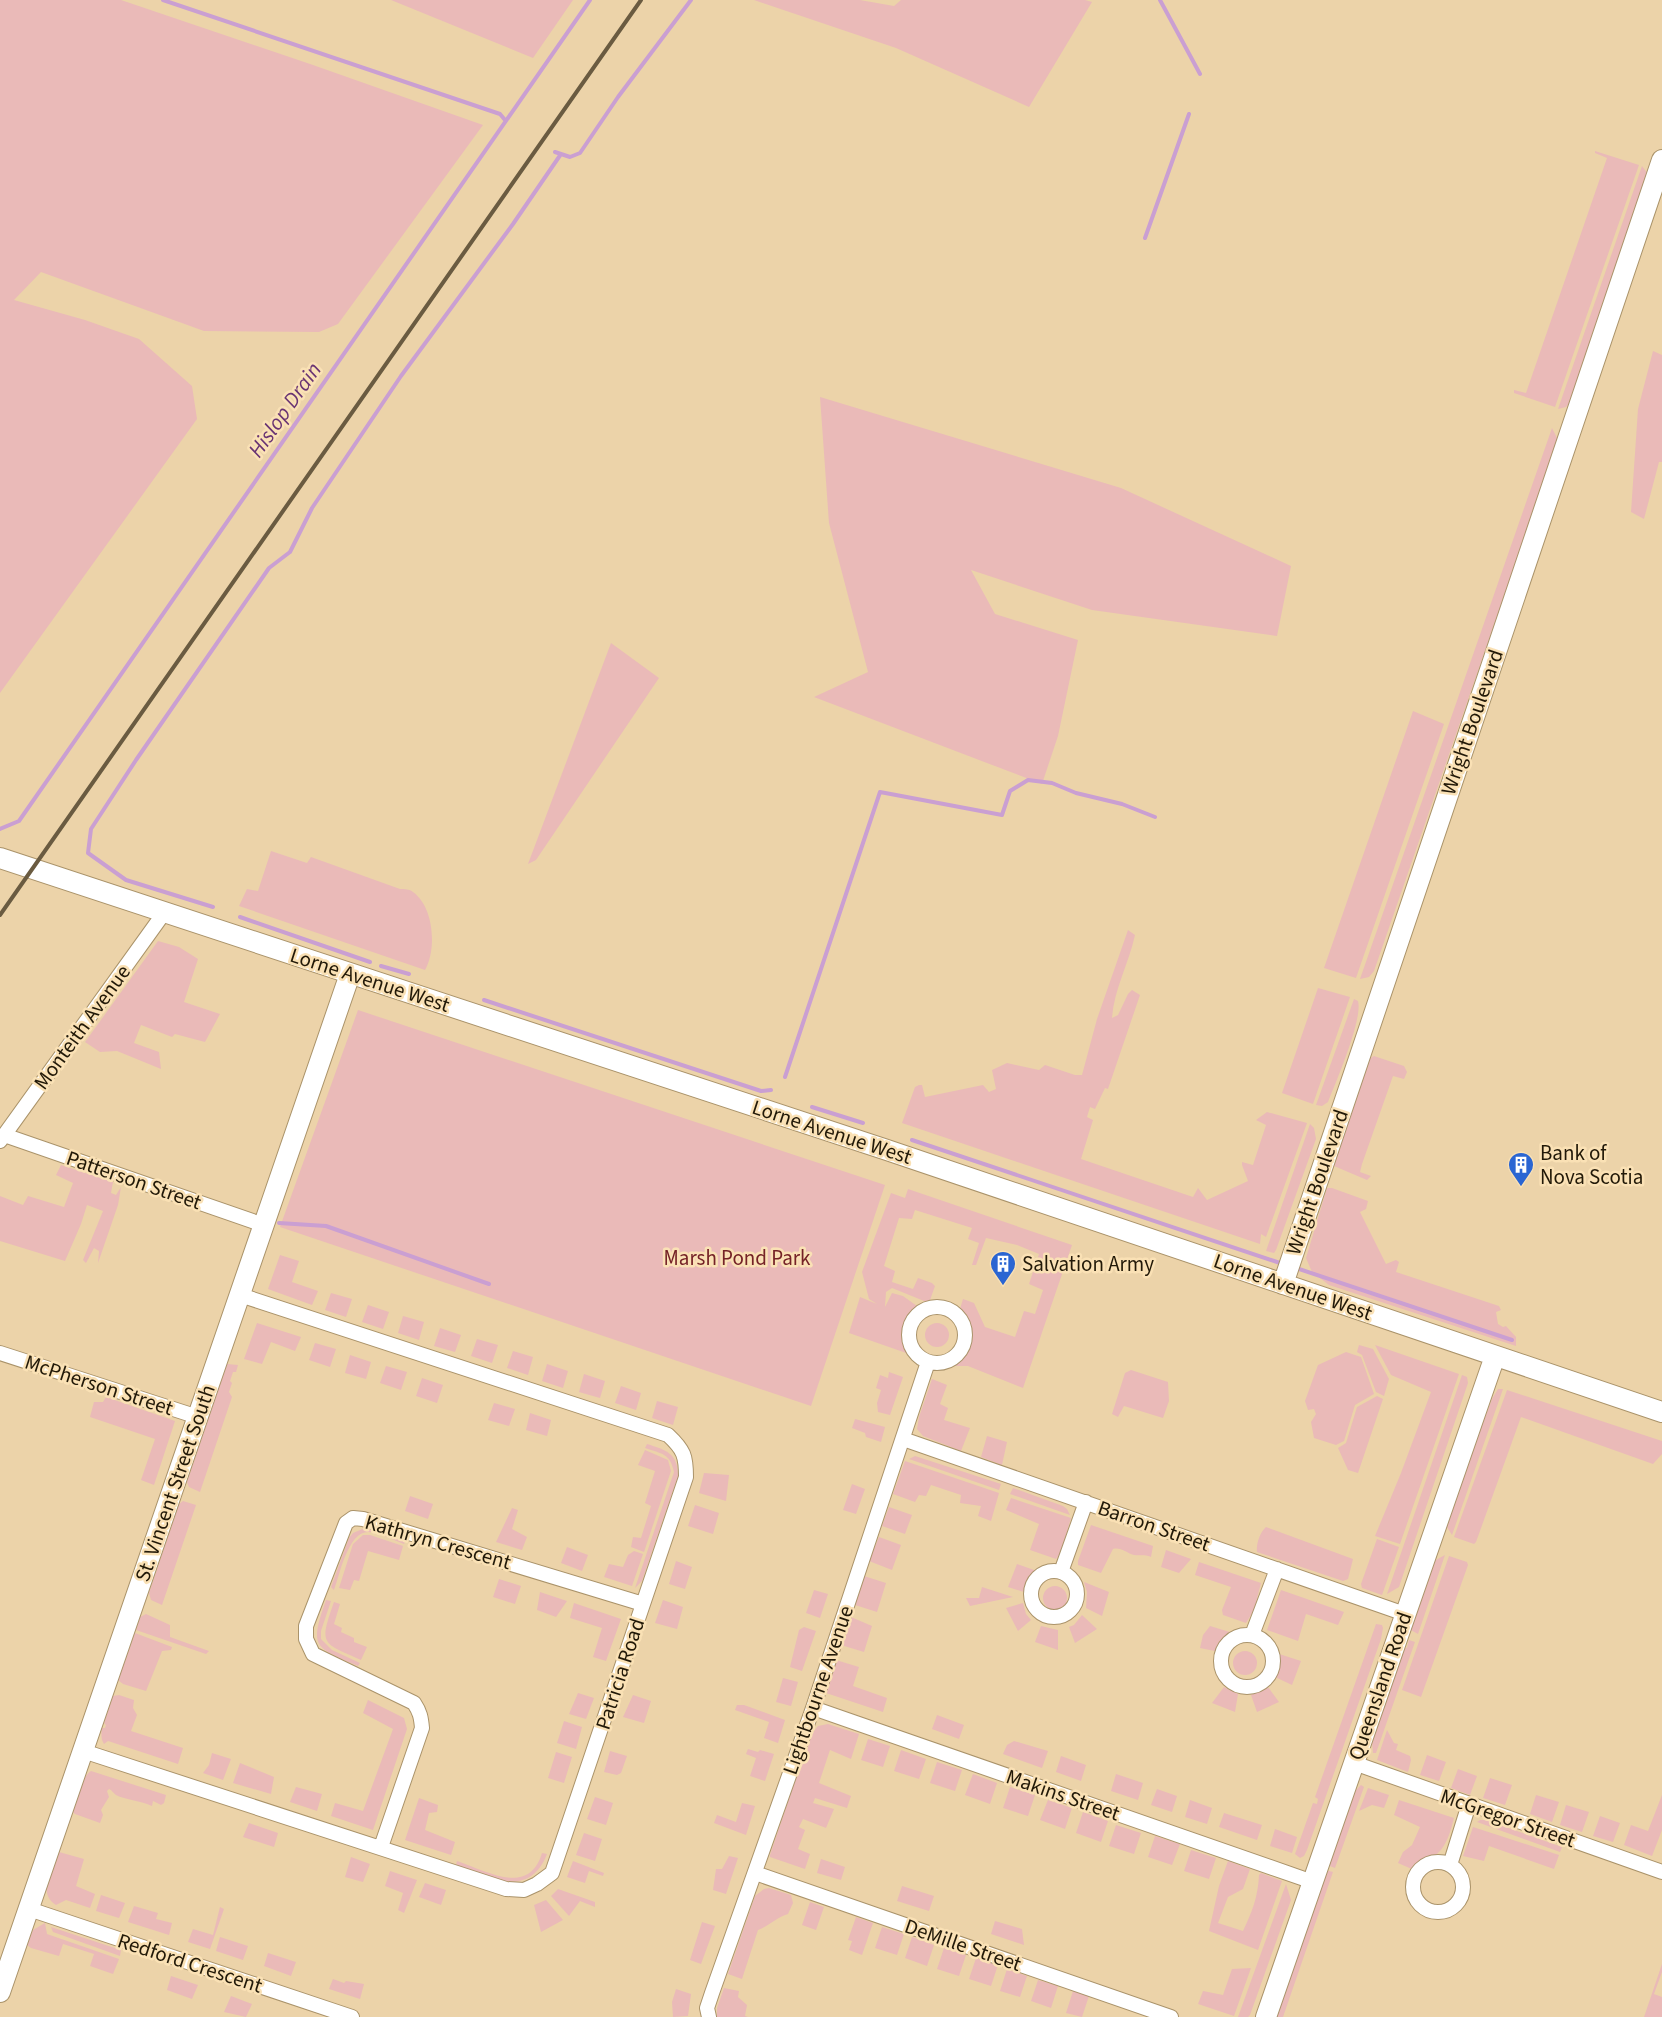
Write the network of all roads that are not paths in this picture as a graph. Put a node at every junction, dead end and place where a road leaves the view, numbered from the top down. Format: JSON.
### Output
{"nodes":[{"id":1,"x":1662,"y":160,"type":"edge"},
{"id":2,"x":0,"y":858,"type":"edge"},
{"id":3,"x":164,"y":913,"type":"junction"},
{"id":4,"x":350,"y":974,"type":"junction"},
{"id":5,"x":2,"y":1138,"type":"edge"},
{"id":6,"x":264,"y":1226,"type":"junction"},
{"id":7,"x":1283,"y":1284,"type":"junction"},
{"id":8,"x":240,"y":1295,"type":"junction"},
{"id":9,"x":0,"y":1353,"type":"edge"},
{"id":10,"x":1495,"y":1356,"type":"junction"},
{"id":11,"x":928,"y":1362,"type":"junction"},
{"id":12,"x":1662,"y":1412,"type":"edge"},
{"id":13,"x":198,"y":1418,"type":"junction"},
{"id":14,"x":903,"y":1439,"type":"junction"},
{"id":15,"x":1086,"y":1502,"type":"junction"},
{"id":16,"x":1277,"y":1569,"type":"junction"},
{"id":17,"x":1061,"y":1572,"type":"dead end"},
{"id":18,"x":643,"y":1604,"type":"junction"},
{"id":19,"x":1405,"y":1614,"type":"junction"},
{"id":20,"x":1252,"y":1635,"type":"dead end"},
{"id":21,"x":813,"y":1708,"type":"junction"},
{"id":22,"x":83,"y":1751,"type":"junction"},
{"id":23,"x":1354,"y":1763,"type":"junction"},
{"id":24,"x":1469,"y":1804,"type":"junction"},
{"id":25,"x":381,"y":1847,"type":"junction"},
{"id":26,"x":1450,"y":1865,"type":"dead end"},
{"id":27,"x":1662,"y":1872,"type":"edge"},
{"id":28,"x":755,"y":1873,"type":"junction"},
{"id":29,"x":1313,"y":1882,"type":"junction"},
{"id":30,"x":29,"y":1909,"type":"junction"},
{"id":31,"x":0,"y":1992,"type":"edge"},
{"id":32,"x":352,"y":2017,"type":"edge"},
{"id":33,"x":710,"y":2017,"type":"edge"},
{"id":34,"x":1170,"y":2017,"type":"edge"},
{"id":35,"x":1266,"y":2017,"type":"edge"}],
"edges":[{"from":1,"to":7,"type":"street","name":"Wright Boulevard"},
{"from":2,"to":3,"type":"street","name":"Lorne Avenue West"},
{"from":3,"to":4,"type":"street","name":"Lorne Avenue West"},
{"from":3,"to":5,"type":"street","name":"Monteith Avenue"},
{"from":4,"to":6,"type":"street","name":"St. Vincent Street South"},
{"from":4,"to":7,"type":"street","name":"Lorne Avenue West"},
{"from":5,"to":6,"type":"street","name":"Patterson Street"},
{"from":6,"to":8,"type":"street","name":"St. Vincent Street South"},
{"from":7,"to":10,"type":"street","name":"Lorne Avenue West"},
{"from":8,"to":13,"type":"street","name":"St. Vincent Street South"},
{"from":8,"to":18,"type":"street","name":"Patricia Road"},
{"from":9,"to":13,"type":"street","name":"McPherson Street"},
{"from":10,"to":12,"type":"street","name":"Lorne Avenue West"},
{"from":10,"to":19,"type":"street","name":"Queensland Road"},
{"from":11,"to":11,"type":"street"},
{"from":11,"to":14,"type":"street","name":"Lightbourne Avenue"},
{"from":13,"to":22,"type":"street","name":"St. Vincent Street South"},
{"from":14,"to":15,"type":"street","name":"Barron Street"},
{"from":14,"to":21,"type":"street","name":"Lightbourne Avenue"},
{"from":15,"to":16,"type":"street","name":"Barron Street"},
{"from":15,"to":17,"type":"street"},
{"from":16,"to":19,"type":"street","name":"Barron Street"},
{"from":16,"to":20,"type":"street"},
{"from":18,"to":25,"type":"street","name":"Patricia Road"},
{"from":18,"to":25,"type":"street","name":"Kathryn Crescent"},
{"from":19,"to":23,"type":"street","name":"Queensland Road"},
{"from":21,"to":28,"type":"street","name":"Lightbourne Avenue"},
{"from":21,"to":29,"type":"street","name":"Makins Street"},
{"from":22,"to":25,"type":"street","name":"Patricia Road"},
{"from":22,"to":30,"type":"street","name":"St. Vincent Street South"},
{"from":23,"to":24,"type":"street","name":"McGregor Street"},
{"from":23,"to":29,"type":"street","name":"Queensland Road"},
{"from":24,"to":26,"type":"street"},
{"from":24,"to":27,"type":"street","name":"McGregor Street"},
{"from":28,"to":33,"type":"street","name":"Lightbourne Avenue"},
{"from":28,"to":34,"type":"street","name":"DeMille Street"},
{"from":29,"to":35,"type":"street","name":"Queensland Road"},
{"from":30,"to":31,"type":"street","name":"St. Vincent Street South"},
{"from":30,"to":32,"type":"street","name":"Redford Crescent"}]}
